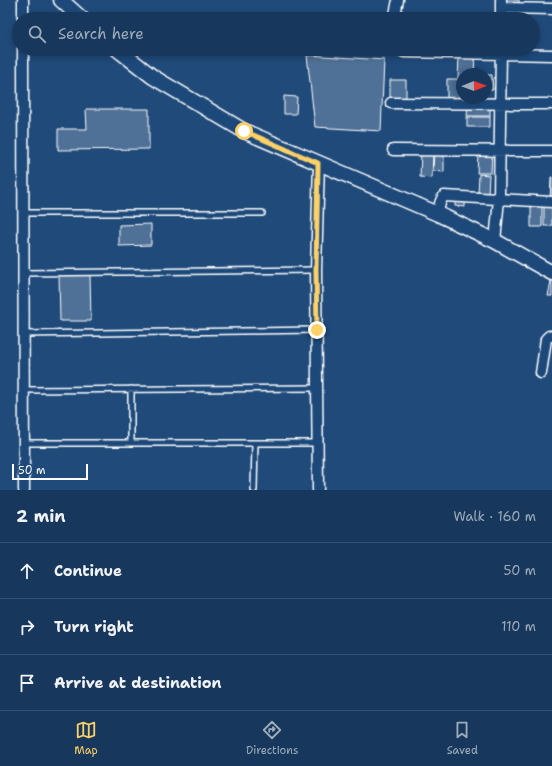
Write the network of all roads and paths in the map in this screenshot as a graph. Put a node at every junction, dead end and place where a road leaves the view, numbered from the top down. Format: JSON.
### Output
{"nodes":[{"id":1,"x":23,"y":0,"type":"edge"},
{"id":2,"x":61,"y":0,"type":"edge"},
{"id":3,"x":398,"y":0,"type":"edge"},
{"id":4,"x":501,"y":4,"type":"edge"},
{"id":5,"x":552,"y":9,"type":"edge"},
{"id":6,"x":23,"y":12,"type":"edge"},
{"id":7,"x":74,"y":12,"type":"edge"},
{"id":8,"x":395,"y":12,"type":"edge"},
{"id":9,"x":540,"y":54,"type":"edge"},
{"id":10,"x":552,"y":55,"type":"edge"},
{"id":11,"x":23,"y":56,"type":"edge"},
{"id":12,"x":126,"y":56,"type":"edge"},
{"id":13,"x":501,"y":56,"type":"edge"},
{"id":14,"x":391,"y":103,"type":"dead end"},
{"id":15,"x":500,"y":104,"type":"junction"},
{"id":16,"x":552,"y":104,"type":"edge"},
{"id":17,"x":393,"y":150,"type":"dead end"},
{"id":18,"x":499,"y":150,"type":"junction"},
{"id":19,"x":552,"y":151,"type":"edge"},
{"id":20,"x":318,"y":163,"type":"junction"},
{"id":21,"x":499,"y":198,"type":"junction"},
{"id":22,"x":552,"y":202,"type":"edge"},
{"id":23,"x":23,"y":213,"type":"junction"},
{"id":24,"x":262,"y":214,"type":"dead end"},
{"id":25,"x":438,"y":214,"type":"junction"},
{"id":26,"x":495,"y":241,"type":"junction"},
{"id":27,"x":316,"y":270,"type":"junction"},
{"id":28,"x":552,"y":272,"type":"edge"},
{"id":29,"x":23,"y":273,"type":"junction"},
{"id":30,"x":317,"y":330,"type":"junction"},
{"id":31,"x":23,"y":334,"type":"junction"},
{"id":32,"x":552,"y":336,"type":"edge"},
{"id":33,"x":541,"y":373,"type":"dead end"},
{"id":34,"x":317,"y":388,"type":"junction"},
{"id":35,"x":131,"y":389,"type":"junction"},
{"id":36,"x":23,"y":390,"type":"junction"},
{"id":37,"x":24,"y":443,"type":"junction"},
{"id":38,"x":131,"y":443,"type":"junction"},
{"id":39,"x":255,"y":443,"type":"junction"},
{"id":40,"x":317,"y":443,"type":"junction"},
{"id":41,"x":24,"y":490,"type":"edge"},
{"id":42,"x":254,"y":490,"type":"edge"},
{"id":43,"x":318,"y":490,"type":"edge"}],
"edges":[{"from":1,"to":6,"type":"street"},
{"from":2,"to":7,"type":"street"},
{"from":3,"to":8,"type":"street"},
{"from":4,"to":5,"type":"street"},
{"from":9,"to":10,"type":"street"},
{"from":11,"to":23,"type":"street"},
{"from":12,"to":20,"type":"street"},
{"from":13,"to":15,"type":"street"},
{"from":14,"to":15,"type":"street"},
{"from":15,"to":16,"type":"street"},
{"from":15,"to":18,"type":"street"},
{"from":17,"to":18,"type":"street"},
{"from":18,"to":19,"type":"street"},
{"from":18,"to":21,"type":"street"},
{"from":20,"to":25,"type":"street"},
{"from":20,"to":27,"type":"street"},
{"from":21,"to":22,"type":"street"},
{"from":21,"to":25,"type":"street"},
{"from":21,"to":26,"type":"street"},
{"from":23,"to":24,"type":"lane"},
{"from":23,"to":29,"type":"street"},
{"from":25,"to":26,"type":"street"},
{"from":26,"to":28,"type":"street"},
{"from":27,"to":29,"type":"lane"},
{"from":27,"to":30,"type":"street"},
{"from":29,"to":31,"type":"street"},
{"from":30,"to":31,"type":"lane"},
{"from":30,"to":34,"type":"street"},
{"from":31,"to":36,"type":"street"},
{"from":32,"to":33,"type":"street"},
{"from":34,"to":35,"type":"lane"},
{"from":34,"to":40,"type":"street"},
{"from":35,"to":36,"type":"lane"},
{"from":35,"to":38,"type":"lane"},
{"from":36,"to":37,"type":"street"},
{"from":37,"to":38,"type":"lane"},
{"from":37,"to":41,"type":"street"},
{"from":38,"to":39,"type":"lane"},
{"from":39,"to":40,"type":"lane"},
{"from":39,"to":42,"type":"lane"},
{"from":40,"to":43,"type":"street"}]}
